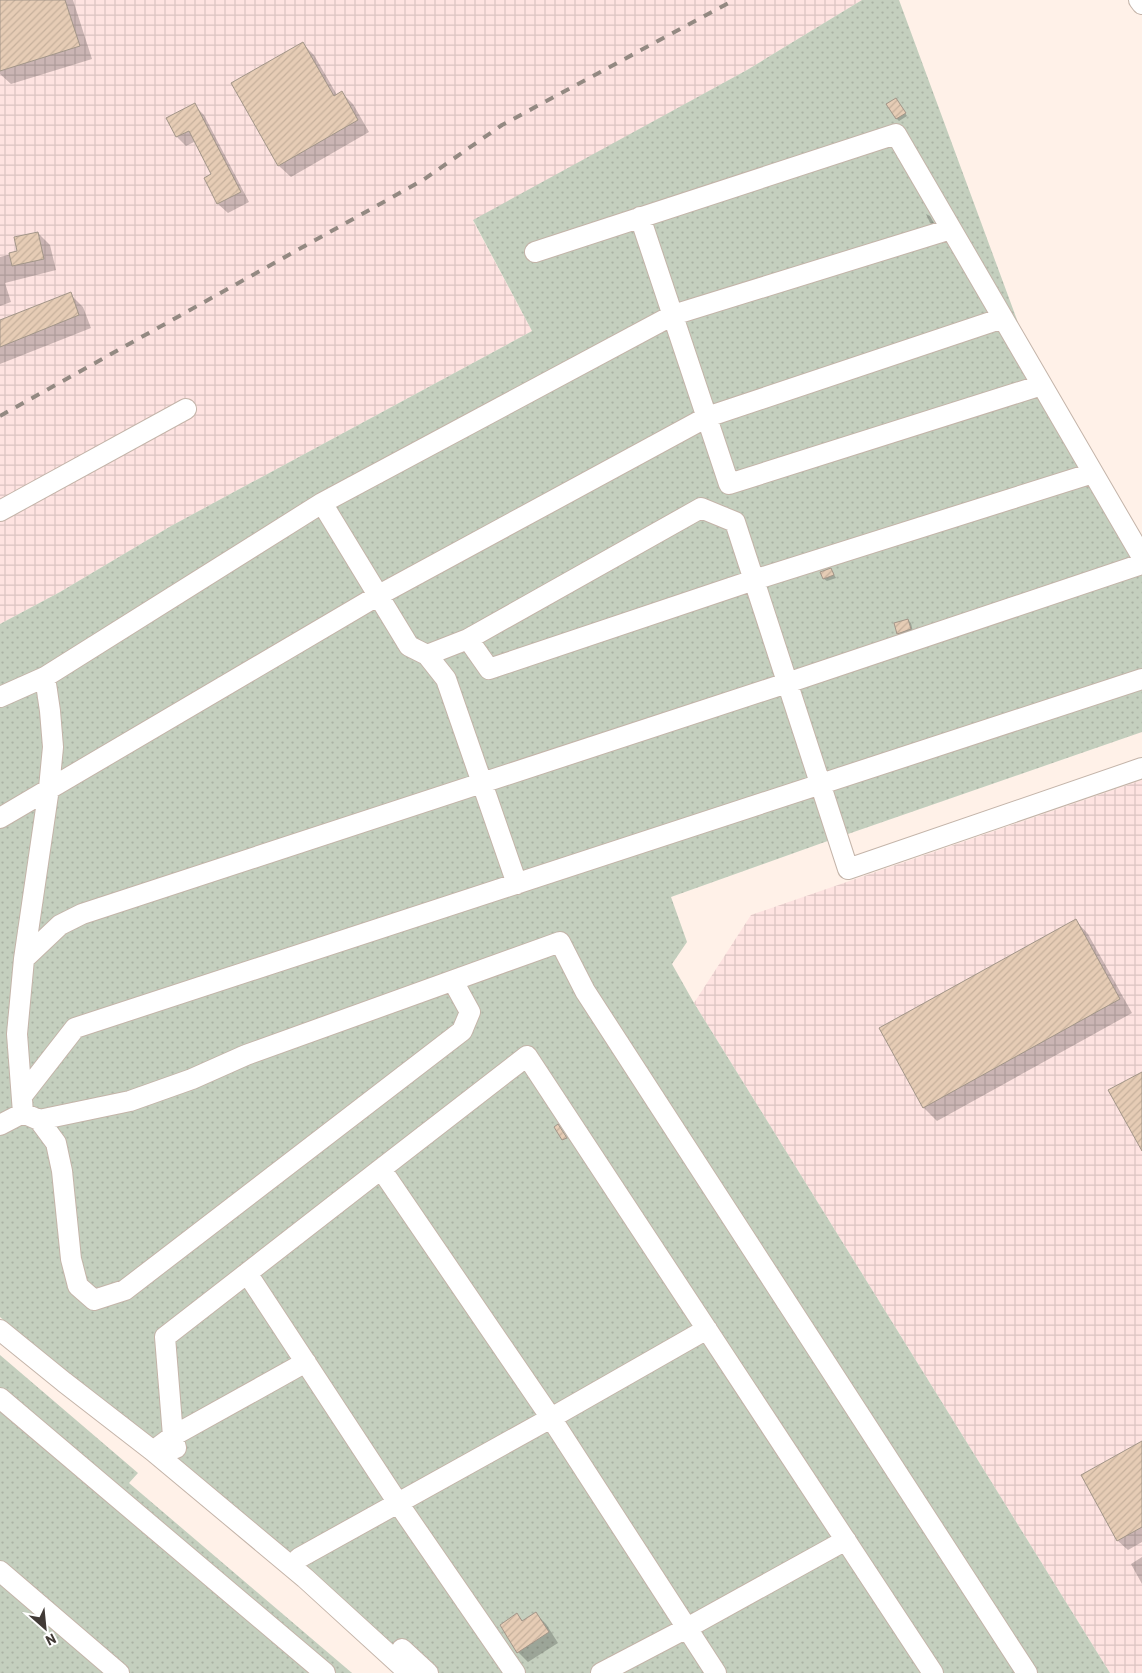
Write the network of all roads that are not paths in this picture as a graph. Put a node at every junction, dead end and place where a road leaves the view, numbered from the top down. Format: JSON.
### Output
{"nodes":[{"id":1,"x":1139,"y":0,"type":"edge"},
{"id":2,"x":1142,"y":4,"type":"edge"},
{"id":3,"x":640,"y":217,"type":"junction"},
{"id":4,"x":952,"y":229,"type":"junction"},
{"id":5,"x":535,"y":252,"type":"dead end"},
{"id":6,"x":673,"y":315,"type":"junction"},
{"id":7,"x":1003,"y":318,"type":"junction"},
{"id":8,"x":1042,"y":385,"type":"junction"},
{"id":9,"x":186,"y":410,"type":"dead end"},
{"id":10,"x":708,"y":416,"type":"junction"},
{"id":11,"x":1093,"y":473,"type":"junction"},
{"id":12,"x":322,"y":503,"type":"junction"},
{"id":13,"x":0,"y":511,"type":"edge"},
{"id":14,"x":1142,"y":557,"type":"edge"},
{"id":15,"x":1142,"y":564,"type":"edge"},
{"id":16,"x":754,"y":580,"type":"junction"},
{"id":17,"x":379,"y":595,"type":"junction"},
{"id":18,"x":468,"y":639,"type":"junction"},
{"id":19,"x":427,"y":655,"type":"junction"},
{"id":20,"x":45,"y":677,"type":"junction"},
{"id":21,"x":1142,"y":679,"type":"edge"},
{"id":22,"x":787,"y":683,"type":"junction"},
{"id":23,"x":0,"y":697,"type":"edge"},
{"id":24,"x":1142,"y":768,"type":"edge"},
{"id":25,"x":482,"y":783,"type":"junction"},
{"id":26,"x":820,"y":785,"type":"junction"},
{"id":27,"x":49,"y":788,"type":"junction"},
{"id":28,"x":0,"y":818,"type":"edge"},
{"id":29,"x":517,"y":884,"type":"junction"},
{"id":30,"x":24,"y":959,"type":"junction"},
{"id":31,"x":453,"y":981,"type":"junction"},
{"id":32,"x":28,"y":1110,"type":"junction"},
{"id":33,"x":0,"y":1126,"type":"edge"},
{"id":34,"x":381,"y":1169,"type":"junction"},
{"id":35,"x":247,"y":1273,"type":"junction"},
{"id":36,"x":707,"y":1329,"type":"junction"},
{"id":37,"x":0,"y":1330,"type":"edge"},
{"id":38,"x":306,"y":1362,"type":"junction"},
{"id":39,"x":0,"y":1398,"type":"edge"},
{"id":40,"x":551,"y":1418,"type":"junction"},
{"id":41,"x":173,"y":1436,"type":"junction"},
{"id":42,"x":153,"y":1451,"type":"junction"},
{"id":43,"x":398,"y":1503,"type":"junction"},
{"id":44,"x":846,"y":1540,"type":"junction"},
{"id":45,"x":300,"y":1558,"type":"junction"},
{"id":46,"x":0,"y":1571,"type":"edge"},
{"id":47,"x":687,"y":1628,"type":"junction"},
{"id":48,"x":120,"y":1673,"type":"edge"},
{"id":49,"x":325,"y":1673,"type":"edge"},
{"id":50,"x":408,"y":1673,"type":"edge"},
{"id":51,"x":428,"y":1673,"type":"edge"},
{"id":52,"x":515,"y":1673,"type":"edge"},
{"id":53,"x":601,"y":1673,"type":"edge"},
{"id":54,"x":716,"y":1673,"type":"edge"},
{"id":55,"x":933,"y":1673,"type":"edge"},
{"id":56,"x":1027,"y":1673,"type":"edge"}],
"edges":[{"from":1,"to":2,"type":"street"},
{"from":3,"to":4,"type":"street"},
{"from":3,"to":5,"type":"street"},
{"from":3,"to":6,"type":"street"},
{"from":4,"to":6,"type":"street"},
{"from":4,"to":7,"type":"street"},
{"from":6,"to":10,"type":"street"},
{"from":6,"to":12,"type":"street"},
{"from":7,"to":8,"type":"street"},
{"from":7,"to":10,"type":"street"},
{"from":8,"to":10,"type":"street"},
{"from":8,"to":11,"type":"street"},
{"from":9,"to":13,"type":"street"},
{"from":10,"to":17,"type":"street"},
{"from":11,"to":14,"type":"street"},
{"from":11,"to":16,"type":"street"},
{"from":12,"to":17,"type":"street"},
{"from":12,"to":20,"type":"street"},
{"from":15,"to":22,"type":"street"},
{"from":16,"to":18,"type":"street"},
{"from":16,"to":18,"type":"street"},
{"from":16,"to":22,"type":"street"},
{"from":17,"to":19,"type":"street"},
{"from":17,"to":27,"type":"street"},
{"from":18,"to":19,"type":"street"},
{"from":19,"to":25,"type":"street"},
{"from":20,"to":23,"type":"street"},
{"from":20,"to":27,"type":"street"},
{"from":21,"to":26,"type":"street"},
{"from":22,"to":25,"type":"street"},
{"from":22,"to":26,"type":"street"},
{"from":24,"to":26,"type":"street"},
{"from":25,"to":29,"type":"street"},
{"from":25,"to":30,"type":"street"},
{"from":26,"to":29,"type":"street"},
{"from":27,"to":28,"type":"street"},
{"from":27,"to":30,"type":"street"},
{"from":29,"to":32,"type":"street"},
{"from":30,"to":32,"type":"street"},
{"from":31,"to":32,"type":"street"},
{"from":31,"to":32,"type":"street"},
{"from":31,"to":56,"type":"street"},
{"from":32,"to":33,"type":"street"},
{"from":34,"to":35,"type":"street"},
{"from":34,"to":36,"type":"street"},
{"from":34,"to":40,"type":"street"},
{"from":35,"to":38,"type":"street"},
{"from":35,"to":41,"type":"street"},
{"from":36,"to":40,"type":"street"},
{"from":36,"to":44,"type":"street"},
{"from":37,"to":42,"type":"street"},
{"from":38,"to":41,"type":"street"},
{"from":38,"to":43,"type":"street"},
{"from":39,"to":49,"type":"street"},
{"from":40,"to":43,"type":"street"},
{"from":40,"to":47,"type":"street"},
{"from":41,"to":42,"type":"street"},
{"from":41,"to":45,"type":"street"},
{"from":42,"to":50,"type":"street"},
{"from":43,"to":45,"type":"street"},
{"from":43,"to":52,"type":"street"},
{"from":44,"to":47,"type":"street"},
{"from":44,"to":55,"type":"street"},
{"from":45,"to":51,"type":"street"},
{"from":46,"to":48,"type":"street"},
{"from":47,"to":53,"type":"street"},
{"from":47,"to":54,"type":"street"}]}
